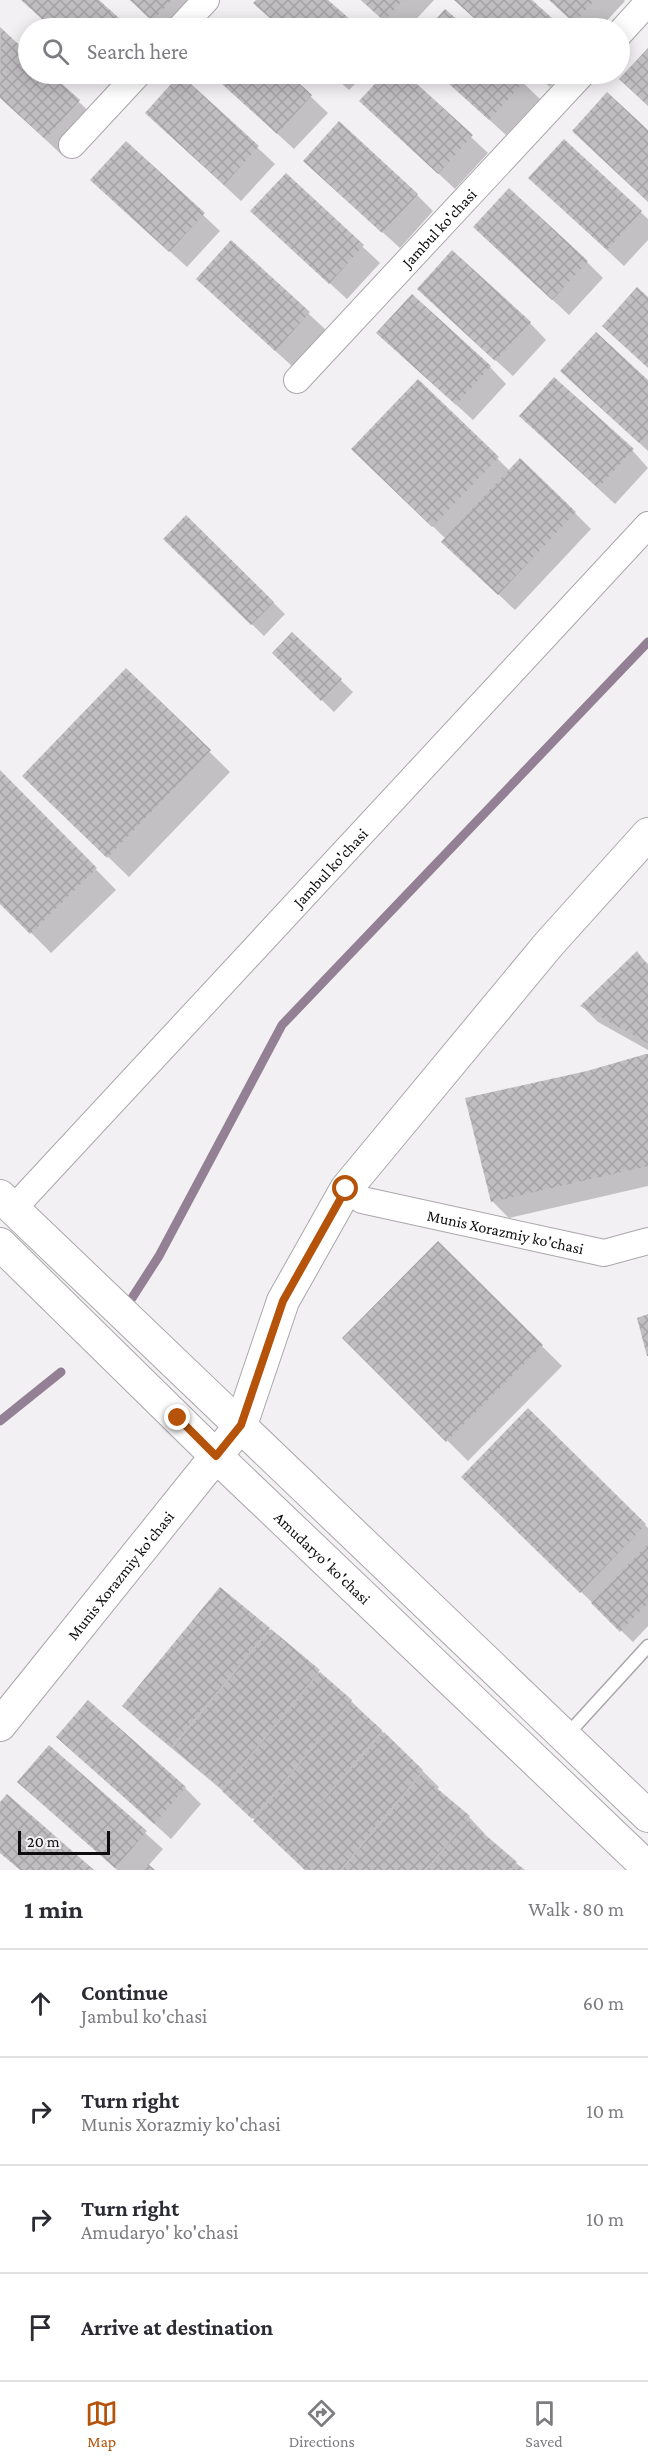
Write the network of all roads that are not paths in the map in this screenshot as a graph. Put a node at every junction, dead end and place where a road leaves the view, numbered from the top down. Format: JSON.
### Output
{"nodes":[{"id":1,"x":206,"y":0,"type":"edge"},
{"id":2,"x":648,"y":2,"type":"edge"},
{"id":3,"x":189,"y":18,"type":"edge"},
{"id":4,"x":630,"y":22,"type":"edge"},
{"id":5,"x":129,"y":84,"type":"edge"},
{"id":6,"x":573,"y":84,"type":"edge"},
{"id":7,"x":72,"y":145,"type":"dead end"},
{"id":8,"x":297,"y":380,"type":"dead end"},
{"id":9,"x":648,"y":525,"type":"edge"},
{"id":10,"x":648,"y":834,"type":"edge"},
{"id":11,"x":362,"y":1200,"type":"dead end"},
{"id":12,"x":7,"y":1203,"type":"edge"},
{"id":13,"x":648,"y":1241,"type":"edge"},
{"id":14,"x":0,"y":1244,"type":"edge"},
{"id":15,"x":241,"y":1425,"type":"junction"},
{"id":16,"x":216,"y":1456,"type":"junction"},
{"id":17,"x":648,"y":1647,"type":"edge"},
{"id":18,"x":0,"y":1725,"type":"edge"},
{"id":19,"x":565,"y":1736,"type":"junction"},
{"id":20,"x":648,"y":1816,"type":"edge"},
{"id":21,"x":648,"y":1868,"type":"edge"}],
"edges":[{"from":1,"to":3,"type":"street"},
{"from":2,"to":4,"type":"street"},
{"from":5,"to":7,"type":"street"},
{"from":6,"to":8,"type":"street","name":"Jambul ko'chasi"},
{"from":9,"to":12,"type":"street","name":"Jambul ko'chasi"},
{"from":10,"to":15,"type":"street"},
{"from":11,"to":13,"type":"street","name":"Munis Xorazmiy ko'chasi"},
{"from":12,"to":15,"type":"street"},
{"from":14,"to":16,"type":"street","name":"Amudaryo' ko'chasi"},
{"from":15,"to":16,"type":"street","name":"Munis Xorazmiy ko'chasi"},
{"from":15,"to":19,"type":"street"},
{"from":16,"to":18,"type":"street","name":"Munis Xorazmiy ko'chasi"},
{"from":16,"to":21,"type":"street","name":"Amudaryo' ko'chasi"},
{"from":17,"to":19,"type":"lane"},
{"from":19,"to":20,"type":"street"}]}
